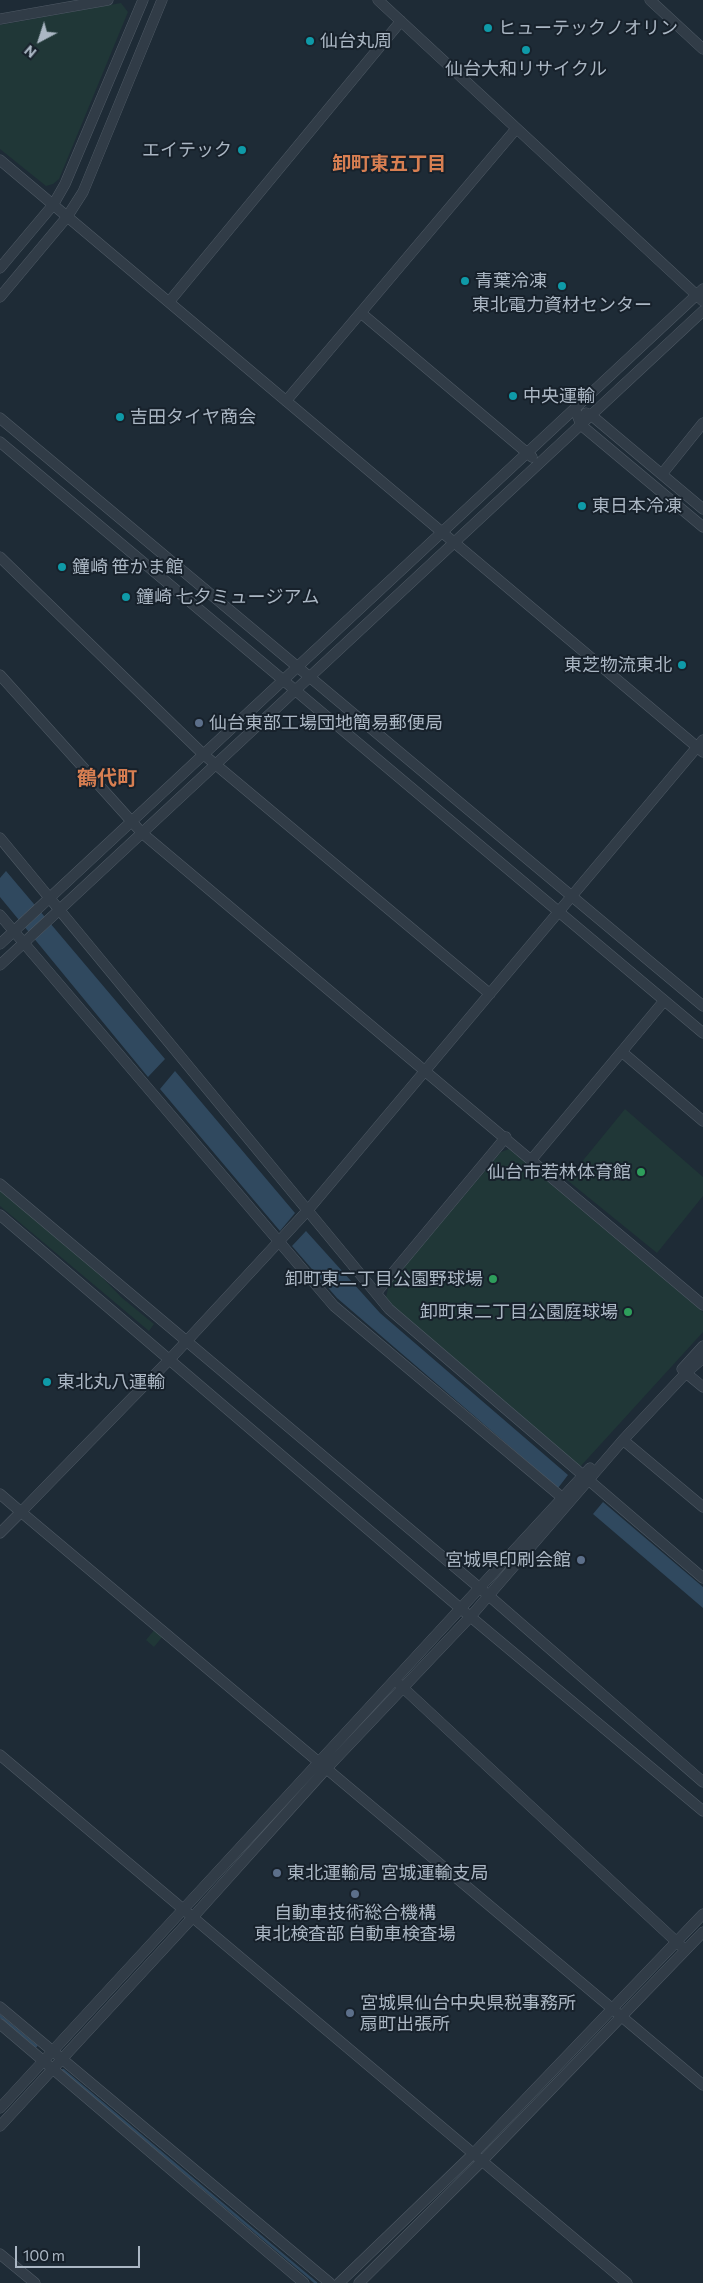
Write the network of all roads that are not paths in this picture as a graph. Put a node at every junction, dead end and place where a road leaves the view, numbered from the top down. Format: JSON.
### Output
{"nodes":[{"id":1,"x":108,"y":0,"type":"edge"},
{"id":2,"x":143,"y":0,"type":"edge"},
{"id":3,"x":162,"y":0,"type":"edge"},
{"id":4,"x":378,"y":0,"type":"edge"},
{"id":5,"x":650,"y":0,"type":"edge"},
{"id":6,"x":0,"y":19,"type":"edge"},
{"id":7,"x":400,"y":21,"type":"junction"},
{"id":8,"x":703,"y":49,"type":"edge"},
{"id":9,"x":516,"y":129,"type":"junction"},
{"id":10,"x":0,"y":160,"type":"edge"},
{"id":11,"x":53,"y":205,"type":"junction"},
{"id":12,"x":67,"y":217,"type":"junction"},
{"id":13,"x":0,"y":268,"type":"edge"},
{"id":14,"x":701,"y":295,"type":"edge"},
{"id":15,"x":0,"y":297,"type":"edge"},
{"id":16,"x":169,"y":302,"type":"junction"},
{"id":17,"x":703,"y":311,"type":"edge"},
{"id":18,"x":360,"y":313,"type":"junction"},
{"id":19,"x":286,"y":402,"type":"junction"},
{"id":20,"x":575,"y":409,"type":"junction"},
{"id":21,"x":591,"y":415,"type":"junction"},
{"id":22,"x":0,"y":418,"type":"edge"},
{"id":23,"x":703,"y":423,"type":"edge"},
{"id":24,"x":581,"y":424,"type":"junction"},
{"id":25,"x":0,"y":442,"type":"edge"},
{"id":26,"x":528,"y":454,"type":"junction"},
{"id":27,"x":540,"y":464,"type":"junction"},
{"id":28,"x":662,"y":474,"type":"junction"},
{"id":29,"x":702,"y":507,"type":"edge"},
{"id":30,"x":703,"y":527,"type":"edge"},
{"id":31,"x":443,"y":532,"type":"junction"},
{"id":32,"x":456,"y":543,"type":"junction"},
{"id":33,"x":0,"y":557,"type":"edge"},
{"id":34,"x":298,"y":666,"type":"junction"},
{"id":35,"x":0,"y":675,"type":"edge"},
{"id":36,"x":310,"y":676,"type":"junction"},
{"id":37,"x":283,"y":682,"type":"junction"},
{"id":38,"x":295,"y":692,"type":"junction"},
{"id":39,"x":701,"y":746,"type":"edge"},
{"id":40,"x":203,"y":754,"type":"junction"},
{"id":41,"x":216,"y":764,"type":"junction"},
{"id":42,"x":131,"y":822,"type":"junction"},
{"id":43,"x":142,"y":833,"type":"junction"},
{"id":44,"x":0,"y":838,"type":"edge"},
{"id":45,"x":572,"y":896,"type":"junction"},
{"id":46,"x":49,"y":898,"type":"junction"},
{"id":47,"x":56,"y":912,"type":"junction"},
{"id":48,"x":559,"y":912,"type":"junction"},
{"id":49,"x":0,"y":915,"type":"edge"},
{"id":50,"x":14,"y":931,"type":"junction"},
{"id":51,"x":24,"y":943,"type":"junction"},
{"id":52,"x":0,"y":944,"type":"edge"},
{"id":53,"x":0,"y":965,"type":"edge"},
{"id":54,"x":490,"y":994,"type":"junction"},
{"id":55,"x":664,"y":1001,"type":"junction"},
{"id":56,"x":703,"y":1006,"type":"edge"},
{"id":57,"x":703,"y":1033,"type":"edge"},
{"id":58,"x":622,"y":1052,"type":"junction"},
{"id":59,"x":426,"y":1070,"type":"junction"},
{"id":60,"x":703,"y":1121,"type":"edge"},
{"id":61,"x":506,"y":1138,"type":"junction"},
{"id":62,"x":532,"y":1159,"type":"junction"},
{"id":63,"x":0,"y":1184,"type":"edge"},
{"id":64,"x":308,"y":1210,"type":"junction"},
{"id":65,"x":0,"y":1215,"type":"edge"},
{"id":66,"x":278,"y":1242,"type":"junction"},
{"id":67,"x":376,"y":1293,"type":"junction"},
{"id":68,"x":703,"y":1305,"type":"edge"},
{"id":69,"x":187,"y":1341,"type":"junction"},
{"id":70,"x":703,"y":1346,"type":"edge"},
{"id":71,"x":703,"y":1358,"type":"edge"},
{"id":72,"x":170,"y":1359,"type":"junction"},
{"id":73,"x":686,"y":1373,"type":"junction"},
{"id":74,"x":703,"y":1387,"type":"edge"},
{"id":75,"x":623,"y":1440,"type":"junction"},
{"id":76,"x":585,"y":1478,"type":"junction"},
{"id":77,"x":0,"y":1494,"type":"edge"},
{"id":78,"x":565,"y":1500,"type":"junction"},
{"id":79,"x":703,"y":1507,"type":"edge"},
{"id":80,"x":21,"y":1512,"type":"junction"},
{"id":81,"x":0,"y":1533,"type":"edge"},
{"id":82,"x":703,"y":1578,"type":"edge"},
{"id":83,"x":479,"y":1587,"type":"junction"},
{"id":84,"x":488,"y":1595,"type":"junction"},
{"id":85,"x":460,"y":1608,"type":"junction"},
{"id":86,"x":471,"y":1616,"type":"junction"},
{"id":87,"x":395,"y":1679,"type":"junction"},
{"id":88,"x":403,"y":1688,"type":"junction"},
{"id":89,"x":0,"y":1755,"type":"edge"},
{"id":90,"x":323,"y":1766,"type":"junction"},
{"id":91,"x":703,"y":1782,"type":"edge"},
{"id":92,"x":703,"y":1811,"type":"edge"},
{"id":93,"x":183,"y":1910,"type":"junction"},
{"id":94,"x":703,"y":1914,"type":"edge"},
{"id":95,"x":193,"y":1917,"type":"junction"},
{"id":96,"x":703,"y":1932,"type":"edge"},
{"id":97,"x":677,"y":1942,"type":"junction"},
{"id":98,"x":686,"y":1950,"type":"junction"},
{"id":99,"x":0,"y":2007,"type":"edge"},
{"id":100,"x":613,"y":2008,"type":"junction"},
{"id":101,"x":622,"y":2016,"type":"junction"},
{"id":102,"x":0,"y":2024,"type":"edge"},
{"id":103,"x":53,"y":2051,"type":"junction"},
{"id":104,"x":61,"y":2059,"type":"junction"},
{"id":105,"x":42,"y":2062,"type":"junction"},
{"id":106,"x":51,"y":2070,"type":"junction"},
{"id":107,"x":703,"y":2084,"type":"edge"},
{"id":108,"x":0,"y":2108,"type":"edge"},
{"id":109,"x":0,"y":2126,"type":"edge"},
{"id":110,"x":473,"y":2154,"type":"junction"},
{"id":111,"x":482,"y":2161,"type":"junction"},
{"id":112,"x":0,"y":2254,"type":"edge"},
{"id":113,"x":35,"y":2283,"type":"edge"},
{"id":114,"x":304,"y":2283,"type":"edge"},
{"id":115,"x":330,"y":2283,"type":"edge"},
{"id":116,"x":339,"y":2283,"type":"edge"},
{"id":117,"x":358,"y":2283,"type":"edge"},
{"id":118,"x":627,"y":2283,"type":"edge"}],
"edges":[{"from":1,"to":6,"type":"street"},
{"from":2,"to":11,"type":"street"},
{"from":3,"to":12,"type":"street"},
{"from":4,"to":7,"type":"street"},
{"from":5,"to":8,"type":"street"},
{"from":7,"to":9,"type":"street"},
{"from":7,"to":16,"type":"street"},
{"from":9,"to":14,"type":"street"},
{"from":9,"to":18,"type":"street"},
{"from":10,"to":11,"type":"street"},
{"from":11,"to":12,"type":"street"},
{"from":11,"to":13,"type":"street"},
{"from":12,"to":15,"type":"street"},
{"from":12,"to":16,"type":"street"},
{"from":14,"to":20,"type":"street"},
{"from":16,"to":19,"type":"street"},
{"from":17,"to":21,"type":"street"},
{"from":18,"to":19,"type":"street"},
{"from":18,"to":26,"type":"street"},
{"from":19,"to":31,"type":"street"},
{"from":20,"to":21,"type":"street"},
{"from":20,"to":24,"type":"street"},
{"from":20,"to":26,"type":"street"},
{"from":21,"to":24,"type":"street"},
{"from":21,"to":28,"type":"street"},
{"from":22,"to":34,"type":"street"},
{"from":23,"to":28,"type":"street"},
{"from":24,"to":27,"type":"street"},
{"from":24,"to":30,"type":"street"},
{"from":25,"to":37,"type":"street"},
{"from":26,"to":27,"type":"street"},
{"from":26,"to":31,"type":"street"},
{"from":27,"to":32,"type":"street"},
{"from":28,"to":29,"type":"street"},
{"from":31,"to":32,"type":"street"},
{"from":31,"to":34,"type":"street"},
{"from":32,"to":36,"type":"street"},
{"from":32,"to":39,"type":"street"},
{"from":33,"to":40,"type":"street"},
{"from":34,"to":36,"type":"street"},
{"from":34,"to":37,"type":"street"},
{"from":35,"to":42,"type":"street"},
{"from":36,"to":38,"type":"street"},
{"from":36,"to":45,"type":"street"},
{"from":37,"to":38,"type":"street"},
{"from":37,"to":40,"type":"street"},
{"from":38,"to":41,"type":"street"},
{"from":38,"to":48,"type":"street"},
{"from":39,"to":45,"type":"street"},
{"from":40,"to":41,"type":"street"},
{"from":40,"to":42,"type":"street"},
{"from":41,"to":43,"type":"street"},
{"from":41,"to":54,"type":"street"},
{"from":42,"to":43,"type":"street"},
{"from":42,"to":46,"type":"street"},
{"from":43,"to":47,"type":"street"},
{"from":43,"to":59,"type":"street"},
{"from":44,"to":46,"type":"street"},
{"from":45,"to":48,"type":"street"},
{"from":45,"to":56,"type":"street"},
{"from":46,"to":47,"type":"street"},
{"from":46,"to":50,"type":"street"},
{"from":47,"to":51,"type":"street"},
{"from":47,"to":64,"type":"street"},
{"from":48,"to":54,"type":"street"},
{"from":48,"to":55,"type":"street"},
{"from":49,"to":50,"type":"street"},
{"from":50,"to":51,"type":"street"},
{"from":50,"to":52,"type":"street"},
{"from":51,"to":53,"type":"street"},
{"from":51,"to":66,"type":"street"},
{"from":54,"to":59,"type":"street"},
{"from":55,"to":57,"type":"street"},
{"from":55,"to":58,"type":"street"},
{"from":58,"to":60,"type":"street"},
{"from":58,"to":62,"type":"street"},
{"from":59,"to":61,"type":"street"},
{"from":59,"to":64,"type":"street"},
{"from":61,"to":62,"type":"street"},
{"from":61,"to":67,"type":"street"},
{"from":62,"to":68,"type":"street"},
{"from":63,"to":69,"type":"street"},
{"from":64,"to":66,"type":"street"},
{"from":64,"to":67,"type":"street"},
{"from":65,"to":72,"type":"street"},
{"from":66,"to":69,"type":"street"},
{"from":66,"to":78,"type":"street"},
{"from":67,"to":76,"type":"street"},
{"from":69,"to":72,"type":"street"},
{"from":69,"to":83,"type":"street"},
{"from":70,"to":76,"type":"street"},
{"from":71,"to":73,"type":"street"},
{"from":72,"to":80,"type":"street"},
{"from":72,"to":85,"type":"street"},
{"from":73,"to":74,"type":"street"},
{"from":73,"to":75,"type":"street"},
{"from":75,"to":76,"type":"street"},
{"from":75,"to":79,"type":"street"},
{"from":76,"to":78,"type":"street"},
{"from":76,"to":82,"type":"street"},
{"from":77,"to":80,"type":"street"},
{"from":78,"to":83,"type":"street"},
{"from":78,"to":84,"type":"street"},
{"from":80,"to":81,"type":"street"},
{"from":80,"to":90,"type":"street"},
{"from":83,"to":84,"type":"street"},
{"from":83,"to":85,"type":"street"},
{"from":84,"to":86,"type":"street"},
{"from":84,"to":91,"type":"street"},
{"from":85,"to":86,"type":"street"},
{"from":85,"to":87,"type":"street"},
{"from":86,"to":88,"type":"street"},
{"from":86,"to":92,"type":"street"},
{"from":87,"to":88,"type":"street"},
{"from":87,"to":90,"type":"street"},
{"from":88,"to":90,"type":"street"},
{"from":88,"to":97,"type":"street"},
{"from":89,"to":93,"type":"street"},
{"from":90,"to":93,"type":"street"},
{"from":90,"to":95,"type":"street"},
{"from":90,"to":100,"type":"street"},
{"from":93,"to":95,"type":"street"},
{"from":93,"to":103,"type":"street"},
{"from":94,"to":97,"type":"street"},
{"from":95,"to":104,"type":"street"},
{"from":95,"to":110,"type":"street"},
{"from":96,"to":98,"type":"street"},
{"from":97,"to":98,"type":"street"},
{"from":97,"to":100,"type":"street"},
{"from":98,"to":101,"type":"street"},
{"from":99,"to":103,"type":"street"},
{"from":100,"to":101,"type":"street"},
{"from":100,"to":110,"type":"street"},
{"from":101,"to":107,"type":"street"},
{"from":101,"to":111,"type":"street"},
{"from":102,"to":105,"type":"street"},
{"from":103,"to":104,"type":"street"},
{"from":103,"to":105,"type":"street"},
{"from":104,"to":106,"type":"street"},
{"from":104,"to":115,"type":"street"},
{"from":105,"to":106,"type":"street"},
{"from":105,"to":108,"type":"street"},
{"from":106,"to":109,"type":"street"},
{"from":106,"to":114,"type":"street"},
{"from":110,"to":111,"type":"street"},
{"from":110,"to":116,"type":"street"},
{"from":111,"to":117,"type":"street"},
{"from":111,"to":118,"type":"street"},
{"from":112,"to":113,"type":"street"}]}
